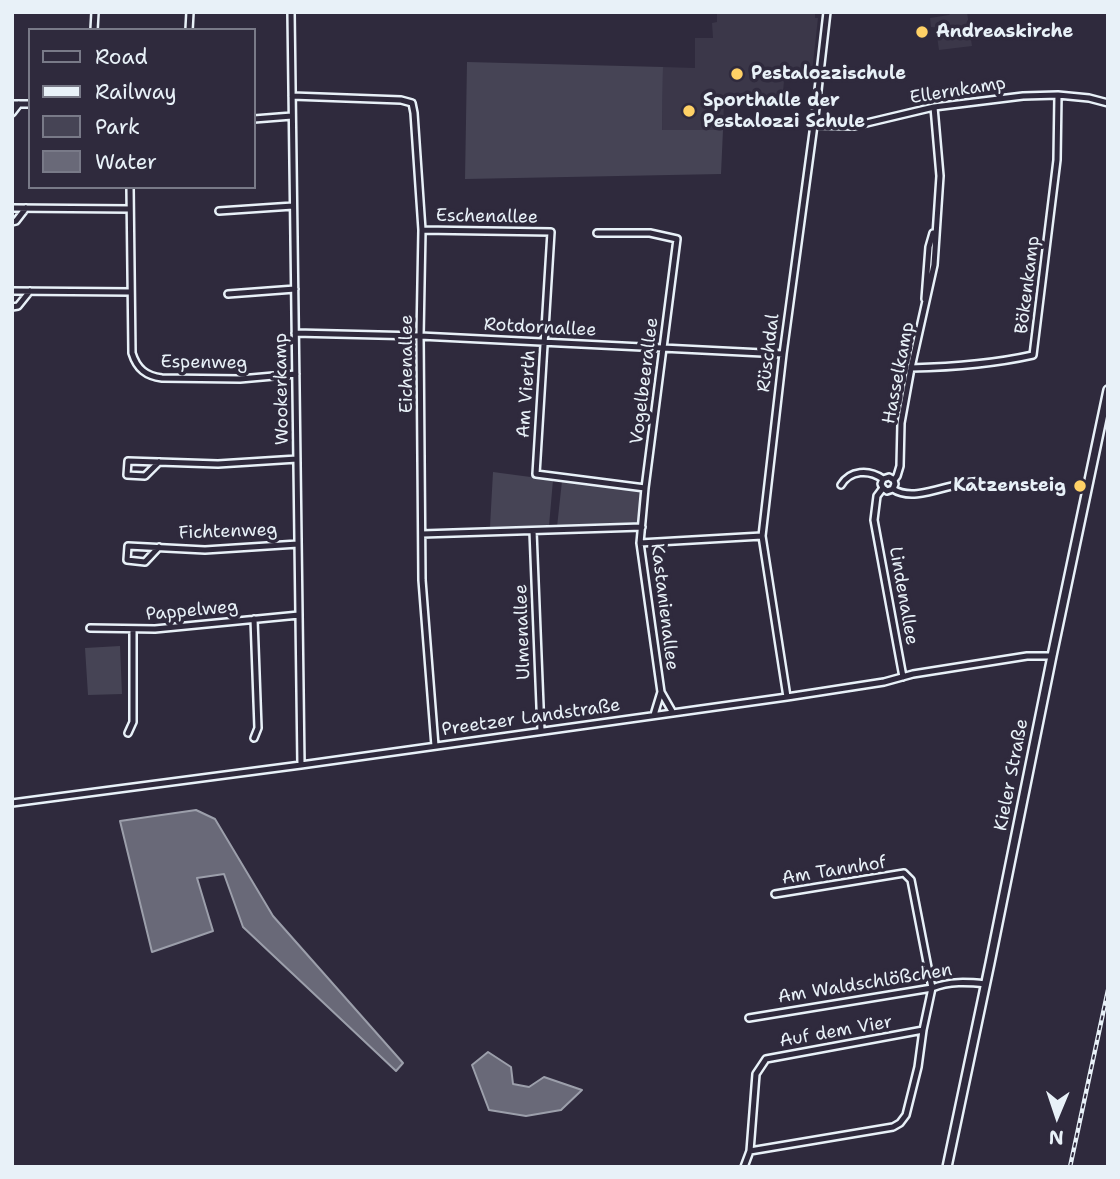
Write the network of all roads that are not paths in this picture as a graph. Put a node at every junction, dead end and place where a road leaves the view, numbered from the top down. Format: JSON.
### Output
{"nodes":[{"id":1,"x":291,"y":12,"type":"edge"},
{"id":2,"x":827,"y":12,"type":"edge"},
{"id":3,"x":1058,"y":95,"type":"junction"},
{"id":4,"x":292,"y":96,"type":"junction"},
{"id":5,"x":1108,"y":103,"type":"edge"},
{"id":6,"x":16,"y":104,"type":"edge"},
{"id":7,"x":934,"y":107,"type":"junction"},
{"id":8,"x":12,"y":113,"type":"edge"},
{"id":9,"x":292,"y":116,"type":"junction"},
{"id":10,"x":256,"y":119,"type":"edge"},
{"id":11,"x":814,"y":125,"type":"junction"},
{"id":12,"x":130,"y":189,"type":"edge"},
{"id":13,"x":293,"y":206,"type":"junction"},
{"id":14,"x":12,"y":208,"type":"edge"},
{"id":15,"x":26,"y":208,"type":"junction"},
{"id":16,"x":130,"y":209,"type":"junction"},
{"id":17,"x":219,"y":211,"type":"dead end"},
{"id":18,"x":12,"y":222,"type":"edge"},
{"id":19,"x":422,"y":230,"type":"junction"},
{"id":20,"x":551,"y":232,"type":"joint"},
{"id":21,"x":597,"y":233,"type":"dead end"},
{"id":22,"x":295,"y":289,"type":"junction"},
{"id":23,"x":12,"y":291,"type":"edge"},
{"id":24,"x":30,"y":291,"type":"junction"},
{"id":25,"x":131,"y":292,"type":"junction"},
{"id":26,"x":228,"y":294,"type":"dead end"},
{"id":27,"x":12,"y":307,"type":"edge"},
{"id":28,"x":295,"y":333,"type":"junction"},
{"id":29,"x":420,"y":336,"type":"junction"},
{"id":30,"x":544,"y":342,"type":"junction"},
{"id":31,"x":664,"y":349,"type":"junction"},
{"id":32,"x":783,"y":354,"type":"junction"},
{"id":33,"x":911,"y":368,"type":"junction"},
{"id":34,"x":296,"y":374,"type":"junction"},
{"id":35,"x":1108,"y":390,"type":"edge"},
{"id":36,"x":297,"y":459,"type":"junction"},
{"id":37,"x":159,"y":462,"type":"junction"},
{"id":38,"x":883,"y":479,"type":"junction"},
{"id":39,"x":894,"y":480,"type":"junction"},
{"id":40,"x":984,"y":483,"type":"dead end"},
{"id":41,"x":841,"y":485,"type":"dead end"},
{"id":42,"x":645,"y":488,"type":"junction"},
{"id":43,"x":883,"y":488,"type":"junction"},
{"id":44,"x":893,"y":489,"type":"junction"},
{"id":45,"x":642,"y":527,"type":"junction"},
{"id":46,"x":533,"y":531,"type":"junction"},
{"id":47,"x":422,"y":534,"type":"junction"},
{"id":48,"x":762,"y":536,"type":"junction"},
{"id":49,"x":640,"y":543,"type":"junction"},
{"id":50,"x":298,"y":544,"type":"junction"},
{"id":51,"x":159,"y":547,"type":"junction"},
{"id":52,"x":299,"y":615,"type":"junction"},
{"id":53,"x":254,"y":620,"type":"junction"},
{"id":54,"x":90,"y":628,"type":"dead end"},
{"id":55,"x":133,"y":630,"type":"junction"},
{"id":56,"x":1052,"y":656,"type":"junction"},
{"id":57,"x":903,"y":677,"type":"junction"},
{"id":58,"x":661,"y":692,"type":"junction"},
{"id":59,"x":787,"y":696,"type":"junction"},
{"id":60,"x":674,"y":713,"type":"junction"},
{"id":61,"x":654,"y":715,"type":"junction"},
{"id":62,"x":541,"y":732,"type":"junction"},
{"id":63,"x":128,"y":733,"type":"dead end"},
{"id":64,"x":254,"y":738,"type":"dead end"},
{"id":65,"x":435,"y":746,"type":"junction"},
{"id":66,"x":301,"y":765,"type":"junction"},
{"id":67,"x":12,"y":803,"type":"edge"},
{"id":68,"x":775,"y":894,"type":"dead end"},
{"id":69,"x":986,"y":984,"type":"junction"},
{"id":70,"x":932,"y":988,"type":"junction"},
{"id":71,"x":749,"y":1018,"type":"dead end"},
{"id":72,"x":923,"y":1031,"type":"junction"},
{"id":73,"x":750,"y":1151,"type":"junction"},
{"id":74,"x":744,"y":1167,"type":"edge"},
{"id":75,"x":947,"y":1167,"type":"edge"}],
"edges":[{"from":1,"to":4,"type":"street","name":"Wookerkamp"},
{"from":2,"to":11,"type":"street","name":"Rüschdal"},
{"from":3,"to":5,"type":"street","name":"Ellernkamp"},
{"from":3,"to":7,"type":"street","name":"Ellernkamp"},
{"from":3,"to":33,"type":"street","name":"Bökenkamp"},
{"from":4,"to":9,"type":"street","name":"Wookerkamp"},
{"from":4,"to":19,"type":"street","name":"Eichenallee"},
{"from":6,"to":8,"type":"street"},
{"from":7,"to":11,"type":"street","name":"Ellernkamp"},
{"from":7,"to":33,"type":"street","name":"Hasselkamp"},
{"from":9,"to":10,"type":"street"},
{"from":9,"to":13,"type":"street","name":"Wookerkamp"},
{"from":11,"to":32,"type":"street","name":"Rüschdal"},
{"from":12,"to":16,"type":"street"},
{"from":13,"to":17,"type":"street"},
{"from":13,"to":22,"type":"street","name":"Wookerkamp"},
{"from":14,"to":15,"type":"street"},
{"from":15,"to":16,"type":"street"},
{"from":15,"to":18,"type":"street"},
{"from":16,"to":25,"type":"street"},
{"from":19,"to":20,"type":"street","name":"Eschenallee"},
{"from":19,"to":29,"type":"street","name":"Eichenallee"},
{"from":20,"to":30,"type":"street","name":"Am Vierth"},
{"from":21,"to":31,"type":"street","name":"Vogelbeerallee"},
{"from":22,"to":26,"type":"street"},
{"from":22,"to":28,"type":"street","name":"Wookerkamp"},
{"from":23,"to":24,"type":"street"},
{"from":24,"to":25,"type":"street"},
{"from":24,"to":27,"type":"street"},
{"from":25,"to":34,"type":"street","name":"Espenweg"},
{"from":28,"to":29,"type":"street","name":"Rotdornallee"},
{"from":28,"to":34,"type":"street","name":"Wookerkamp"},
{"from":29,"to":30,"type":"street","name":"Rotdornallee"},
{"from":29,"to":47,"type":"street","name":"Eichenallee"},
{"from":30,"to":31,"type":"street","name":"Rotdornallee"},
{"from":30,"to":42,"type":"street","name":"Am Vierth"},
{"from":31,"to":32,"type":"street","name":"Rotdornallee"},
{"from":31,"to":42,"type":"street","name":"Vogelbeerallee"},
{"from":32,"to":48,"type":"street","name":"Rüschdal"},
{"from":33,"to":39,"type":"street","name":"Hasselkamp"},
{"from":34,"to":36,"type":"street","name":"Wookerkamp"},
{"from":35,"to":56,"type":"main road","name":"Kieler Straße"},
{"from":36,"to":37,"type":"street"},
{"from":36,"to":50,"type":"street","name":"Wookerkamp"},
{"from":37,"to":37,"type":"street"},
{"from":38,"to":39,"type":"street"},
{"from":38,"to":41,"type":"street"},
{"from":38,"to":43,"type":"street"},
{"from":39,"to":44,"type":"street"},
{"from":40,"to":44,"type":"street"},
{"from":42,"to":45,"type":"street","name":"Vogelbeerallee"},
{"from":43,"to":44,"type":"street"},
{"from":43,"to":57,"type":"street","name":"Lindenallee"},
{"from":45,"to":46,"type":"street"},
{"from":45,"to":49,"type":"street","name":"Kastanienallee"},
{"from":46,"to":47,"type":"street"},
{"from":46,"to":62,"type":"street","name":"Ulmenallee"},
{"from":47,"to":65,"type":"street","name":"Eichenallee"},
{"from":48,"to":49,"type":"street"},
{"from":48,"to":59,"type":"street","name":"Rüschdal"},
{"from":49,"to":58,"type":"street","name":"Kastanienallee"},
{"from":50,"to":51,"type":"street","name":"Fichtenweg"},
{"from":50,"to":52,"type":"street","name":"Wookerkamp"},
{"from":51,"to":51,"type":"street","name":"Fichtenweg"},
{"from":52,"to":53,"type":"street","name":"Pappelweg"},
{"from":52,"to":66,"type":"street","name":"Wookerkamp"},
{"from":53,"to":55,"type":"street","name":"Pappelweg"},
{"from":53,"to":64,"type":"street","name":"Pappelweg"},
{"from":54,"to":55,"type":"street","name":"Pappelweg"},
{"from":55,"to":63,"type":"street","name":"Pappelweg"},
{"from":56,"to":57,"type":"street","name":"Preetzer Landstraße"},
{"from":56,"to":69,"type":"main road","name":"Kieler Straße"},
{"from":57,"to":59,"type":"street","name":"Preetzer Landstraße"},
{"from":58,"to":60,"type":"street","name":"Kastanienallee"},
{"from":58,"to":61,"type":"street","name":"Kastanienallee"},
{"from":59,"to":60,"type":"street","name":"Preetzer Landstraße"},
{"from":60,"to":61,"type":"street","name":"Preetzer Landstraße"},
{"from":61,"to":62,"type":"street","name":"Preetzer Landstraße"},
{"from":62,"to":65,"type":"street","name":"Preetzer Landstraße"},
{"from":65,"to":66,"type":"street","name":"Preetzer Landstraße"},
{"from":66,"to":67,"type":"street","name":"Preetzer Landstraße"},
{"from":68,"to":70,"type":"street","name":"Am Tannhof"},
{"from":69,"to":70,"type":"street","name":"Am Waldschlößchen"},
{"from":69,"to":75,"type":"main road","name":"Kieler Straße"},
{"from":70,"to":71,"type":"street","name":"Am Waldschlößchen"},
{"from":70,"to":72,"type":"street"},
{"from":72,"to":73,"type":"street"},
{"from":72,"to":73,"type":"street","name":"Auf dem Vier"},
{"from":73,"to":74,"type":"street","name":"Auf dem Vier"}]}
